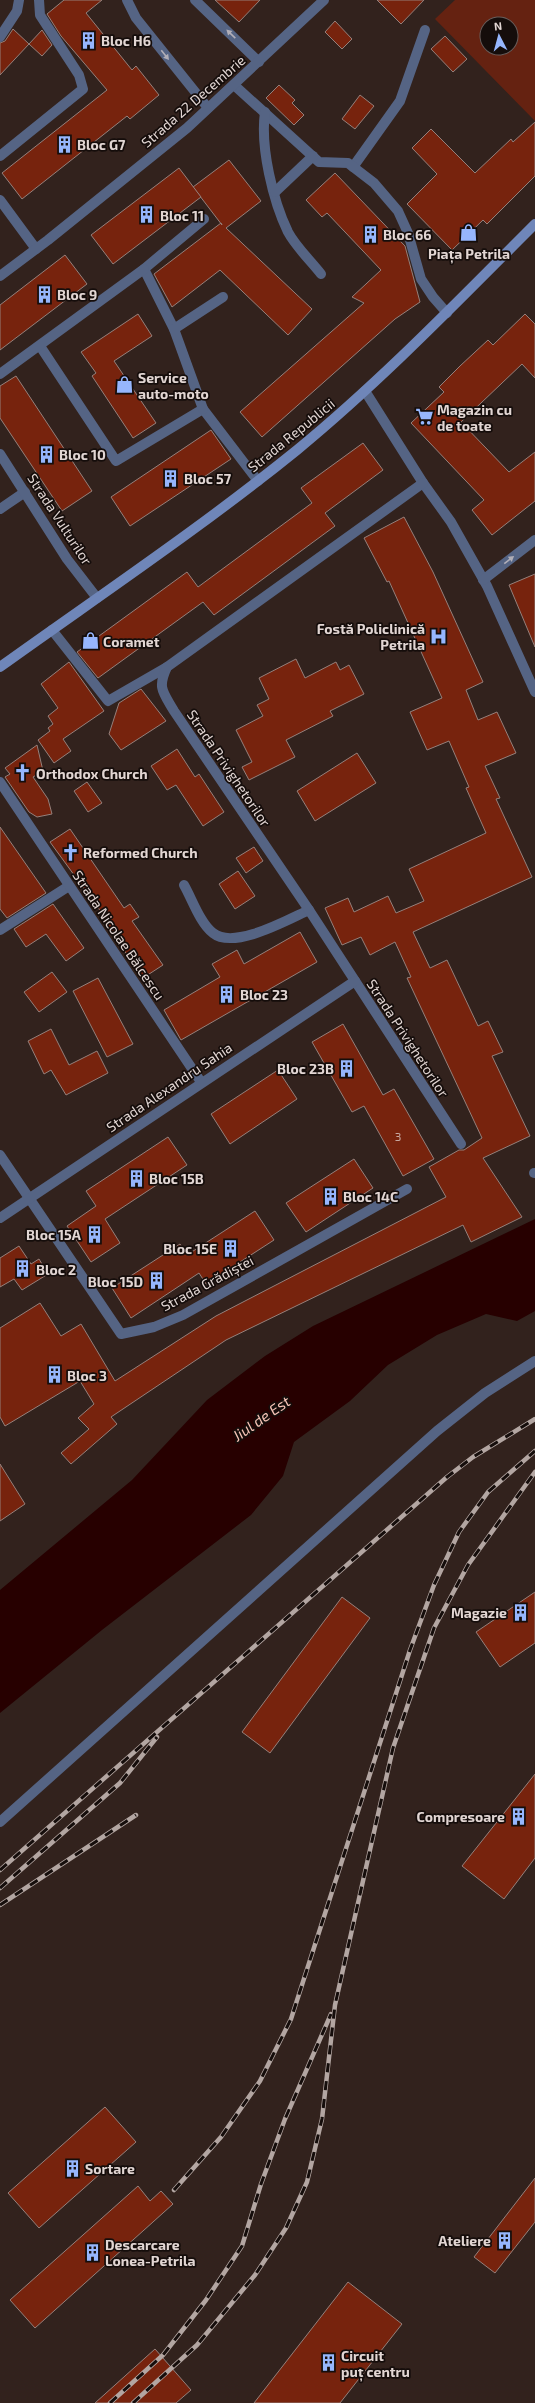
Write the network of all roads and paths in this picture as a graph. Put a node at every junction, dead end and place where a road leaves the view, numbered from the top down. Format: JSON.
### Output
{"nodes":[{"id":1,"x":19,"y":0,"type":"edge"},
{"id":2,"x":39,"y":0,"type":"edge"},
{"id":3,"x":127,"y":0,"type":"edge"},
{"id":4,"x":195,"y":0,"type":"edge"},
{"id":5,"x":324,"y":0,"type":"edge"},
{"id":6,"x":425,"y":30,"type":"dead end"},
{"id":7,"x":0,"y":37,"type":"edge"},
{"id":8,"x":259,"y":62,"type":"junction"},
{"id":9,"x":234,"y":85,"type":"junction"},
{"id":10,"x":208,"y":108,"type":"junction"},
{"id":11,"x":265,"y":112,"type":"junction"},
{"id":12,"x":0,"y":156,"type":"edge"},
{"id":13,"x":313,"y":156,"type":"junction"},
{"id":14,"x":353,"y":167,"type":"junction"},
{"id":15,"x":275,"y":192,"type":"junction"},
{"id":16,"x":0,"y":200,"type":"edge"},
{"id":17,"x":204,"y":219,"type":"dead end"},
{"id":18,"x":535,"y":224,"type":"edge"},
{"id":19,"x":36,"y":249,"type":"junction"},
{"id":20,"x":144,"y":269,"type":"junction"},
{"id":21,"x":321,"y":274,"type":"dead end"},
{"id":22,"x":0,"y":276,"type":"edge"},
{"id":23,"x":223,"y":297,"type":"dead end"},
{"id":24,"x":447,"y":313,"type":"junction"},
{"id":25,"x":174,"y":329,"type":"junction"},
{"id":26,"x":40,"y":346,"type":"junction"},
{"id":27,"x":0,"y":374,"type":"edge"},
{"id":28,"x":365,"y":391,"type":"junction"},
{"id":29,"x":203,"y":409,"type":"junction"},
{"id":30,"x":0,"y":454,"type":"edge"},
{"id":31,"x":258,"y":481,"type":"junction"},
{"id":32,"x":423,"y":483,"type":"junction"},
{"id":33,"x":25,"y":492,"type":"junction"},
{"id":34,"x":0,"y":509,"type":"edge"},
{"id":35,"x":535,"y":540,"type":"edge"},
{"id":36,"x":483,"y":580,"type":"junction"},
{"id":37,"x":97,"y":598,"type":"junction"},
{"id":38,"x":52,"y":630,"type":"junction"},
{"id":39,"x":0,"y":667,"type":"edge"},
{"id":40,"x":167,"y":667,"type":"junction"},
{"id":41,"x":535,"y":692,"type":"edge"},
{"id":42,"x":0,"y":782,"type":"edge"},
{"id":43,"x":184,"y":885,"type":"dead end"},
{"id":44,"x":69,"y":886,"type":"junction"},
{"id":45,"x":309,"y":910,"type":"junction"},
{"id":46,"x":0,"y":930,"type":"edge"},
{"id":47,"x":355,"y":981,"type":"junction"},
{"id":48,"x":201,"y":1082,"type":"junction"},
{"id":49,"x":461,"y":1144,"type":"dead end"},
{"id":50,"x":0,"y":1155,"type":"edge"},
{"id":51,"x":407,"y":1188,"type":"dead end"},
{"id":52,"x":30,"y":1199,"type":"junction"},
{"id":53,"x":0,"y":1218,"type":"edge"},
{"id":54,"x":535,"y":1361,"type":"edge"},
{"id":55,"x":0,"y":1822,"type":"edge"}],
"edges":[{"from":1,"to":7,"type":"street"},
{"from":2,"to":12,"type":"street"},
{"from":3,"to":10,"type":"street","one_way":true},
{"from":8,"to":4,"type":"street","one_way":true},
{"from":5,"to":8,"type":"street","name":"Strada 22 Decembrie"},
{"from":6,"to":14,"type":"street"},
{"from":8,"to":9,"type":"street","name":"Strada 22 Decembrie"},
{"from":9,"to":10,"type":"street","name":"Strada 22 Decembrie"},
{"from":9,"to":11,"type":"street"},
{"from":10,"to":19,"type":"street","name":"Strada 22 Decembrie"},
{"from":11,"to":13,"type":"street"},
{"from":11,"to":15,"type":"street"},
{"from":13,"to":14,"type":"street"},
{"from":13,"to":15,"type":"street"},
{"from":14,"to":24,"type":"street"},
{"from":15,"to":21,"type":"street"},
{"from":16,"to":19,"type":"street"},
{"from":17,"to":20,"type":"street"},
{"from":18,"to":24,"type":"main road","name":"Strada Republicii"},
{"from":19,"to":22,"type":"street","name":"Strada 22 Decembrie"},
{"from":20,"to":25,"type":"street"},
{"from":20,"to":26,"type":"street"},
{"from":23,"to":25,"type":"street"},
{"from":24,"to":28,"type":"main road","name":"Strada Republicii"},
{"from":25,"to":29,"type":"street"},
{"from":26,"to":27,"type":"street"},
{"from":26,"to":29,"type":"street"},
{"from":28,"to":31,"type":"main road","name":"Strada Republicii"},
{"from":28,"to":32,"type":"street"},
{"from":29,"to":31,"type":"street"},
{"from":30,"to":33,"type":"street","name":"Strada Vulturilor"},
{"from":31,"to":37,"type":"main road","name":"Strada Republicii"},
{"from":32,"to":36,"type":"street"},
{"from":32,"to":40,"type":"street"},
{"from":33,"to":34,"type":"street"},
{"from":33,"to":37,"type":"street","name":"Strada Vulturilor"},
{"from":36,"to":35,"type":"street","one_way":true},
{"from":36,"to":41,"type":"street"},
{"from":37,"to":38,"type":"main road","name":"Strada Republicii"},
{"from":38,"to":39,"type":"main road","name":"Strada Republicii"},
{"from":38,"to":40,"type":"street"},
{"from":40,"to":45,"type":"street","name":"Strada Privighetorilor"},
{"from":42,"to":44,"type":"street","name":"Strada Nicolae Bălcescu"},
{"from":43,"to":45,"type":"street"},
{"from":44,"to":46,"type":"street"},
{"from":44,"to":48,"type":"street","name":"Strada Nicolae Bălcescu"},
{"from":45,"to":47,"type":"street","name":"Strada Privighetorilor"},
{"from":47,"to":48,"type":"street","name":"Strada Alexandru Sahia"},
{"from":47,"to":49,"type":"street","name":"Strada Privighetorilor"},
{"from":48,"to":52,"type":"street","name":"Strada Alexandru Sahia"},
{"from":50,"to":52,"type":"street","name":"Strada Grădiștei"},
{"from":51,"to":52,"type":"street","name":"Strada Grădiștei"},
{"from":52,"to":53,"type":"street","name":"Strada Alexandru Sahia"},
{"from":54,"to":55,"type":"street"}]}
